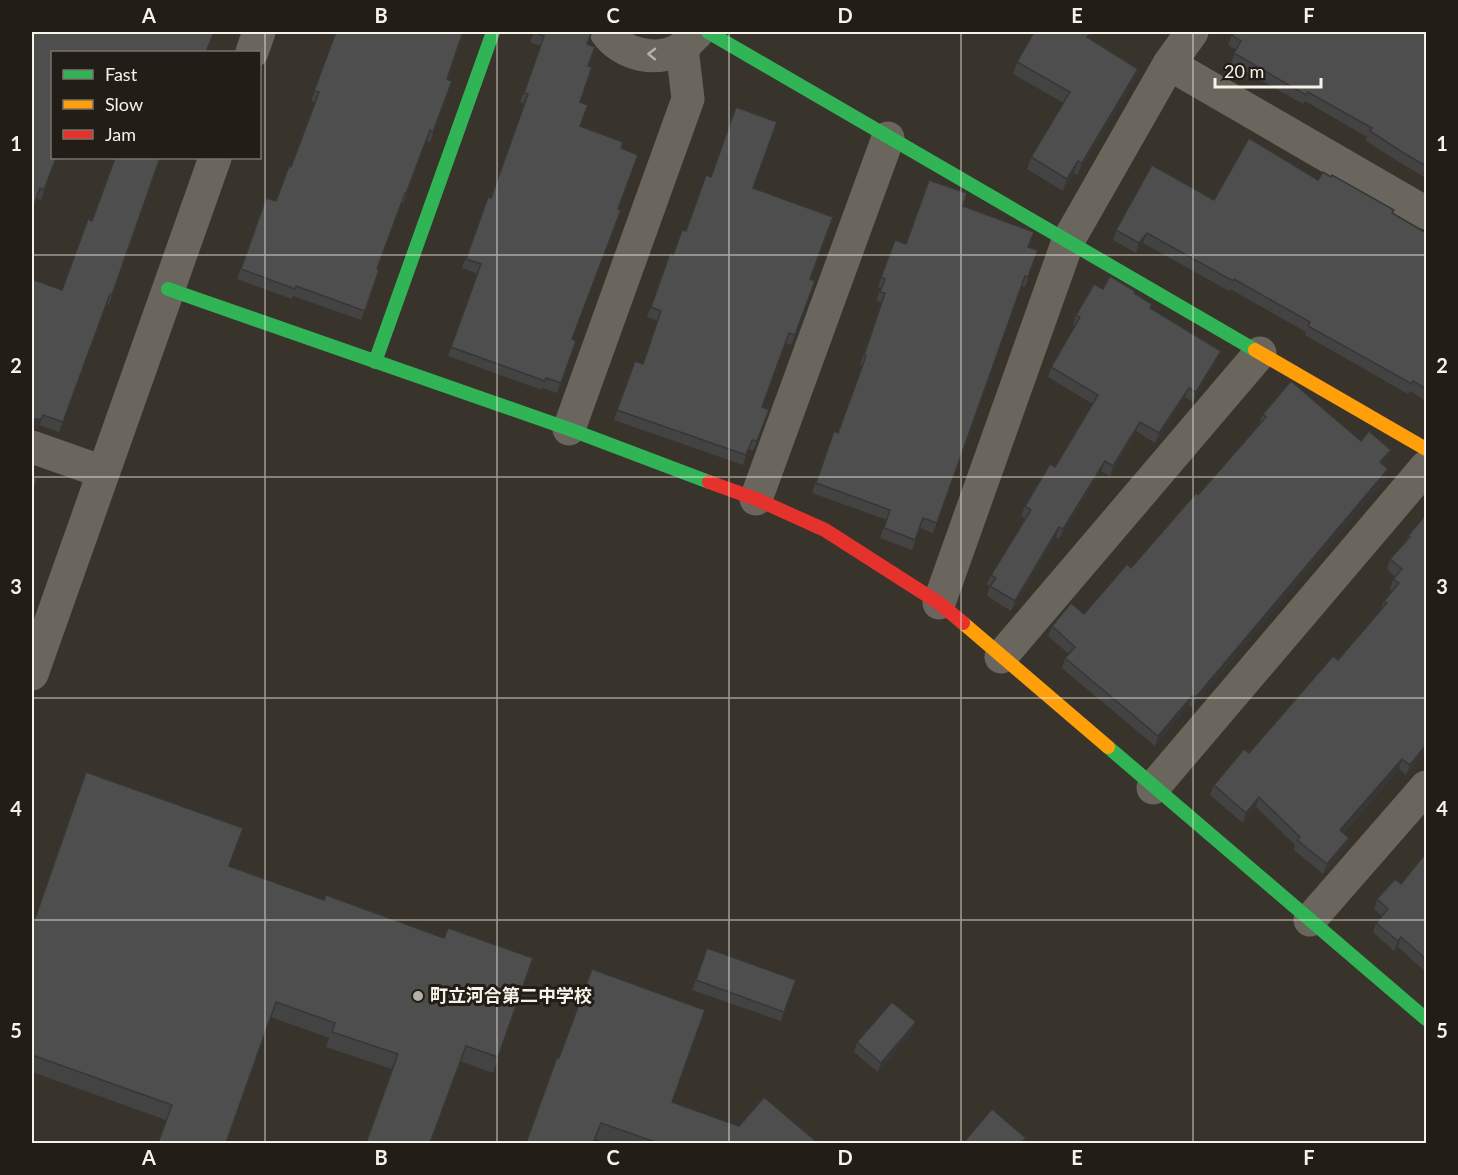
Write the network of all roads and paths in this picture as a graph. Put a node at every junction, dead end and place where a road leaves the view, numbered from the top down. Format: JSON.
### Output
{"nodes":[{"id":1,"x":259,"y":32,"type":"edge"},
{"id":2,"x":493,"y":32,"type":"edge"},
{"id":3,"x":606,"y":32,"type":"edge"},
{"id":4,"x":1192,"y":32,"type":"edge"},
{"id":5,"x":696,"y":37,"type":"edge"},
{"id":6,"x":252,"y":51,"type":"edge"},
{"id":7,"x":1169,"y":64,"type":"junction"},
{"id":8,"x":888,"y":138,"type":"junction"},
{"id":9,"x":214,"y":159,"type":"edge"},
{"id":10,"x":1426,"y":213,"type":"edge"},
{"id":11,"x":1068,"y":241,"type":"junction"},
{"id":12,"x":168,"y":289,"type":"junction"},
{"id":13,"x":1260,"y":353,"type":"junction"},
{"id":14,"x":375,"y":362,"type":"junction"},
{"id":15,"x":568,"y":429,"type":"junction"},
{"id":16,"x":32,"y":447,"type":"edge"},
{"id":17,"x":1426,"y":449,"type":"edge"},
{"id":18,"x":1426,"y":467,"type":"edge"},
{"id":19,"x":103,"y":472,"type":"junction"},
{"id":20,"x":756,"y":499,"type":"junction"},
{"id":21,"x":939,"y":603,"type":"junction"},
{"id":22,"x":1001,"y":657,"type":"junction"},
{"id":23,"x":32,"y":674,"type":"edge"},
{"id":24,"x":1426,"y":787,"type":"edge"},
{"id":25,"x":1154,"y":788,"type":"junction"},
{"id":26,"x":1310,"y":920,"type":"junction"},
{"id":27,"x":1426,"y":1019,"type":"edge"}],
"edges":[{"from":1,"to":6,"type":"street"},
{"from":2,"to":14,"type":"street"},
{"from":5,"to":3,"type":"street","one_way":true},
{"from":4,"to":7,"type":"street"},
{"from":5,"to":8,"type":"street"},
{"from":5,"to":15,"type":"street"},
{"from":7,"to":10,"type":"street"},
{"from":7,"to":11,"type":"street"},
{"from":8,"to":11,"type":"street"},
{"from":8,"to":20,"type":"street"},
{"from":9,"to":12,"type":"street"},
{"from":11,"to":13,"type":"street"},
{"from":11,"to":21,"type":"street"},
{"from":12,"to":14,"type":"street"},
{"from":12,"to":19,"type":"street"},
{"from":13,"to":17,"type":"street"},
{"from":13,"to":22,"type":"street"},
{"from":14,"to":15,"type":"street"},
{"from":15,"to":20,"type":"street"},
{"from":16,"to":19,"type":"street"},
{"from":18,"to":25,"type":"street"},
{"from":19,"to":23,"type":"street"},
{"from":20,"to":21,"type":"street"},
{"from":21,"to":22,"type":"street"},
{"from":22,"to":25,"type":"street"},
{"from":24,"to":26,"type":"street"},
{"from":25,"to":26,"type":"street"},
{"from":26,"to":27,"type":"street"}]}
